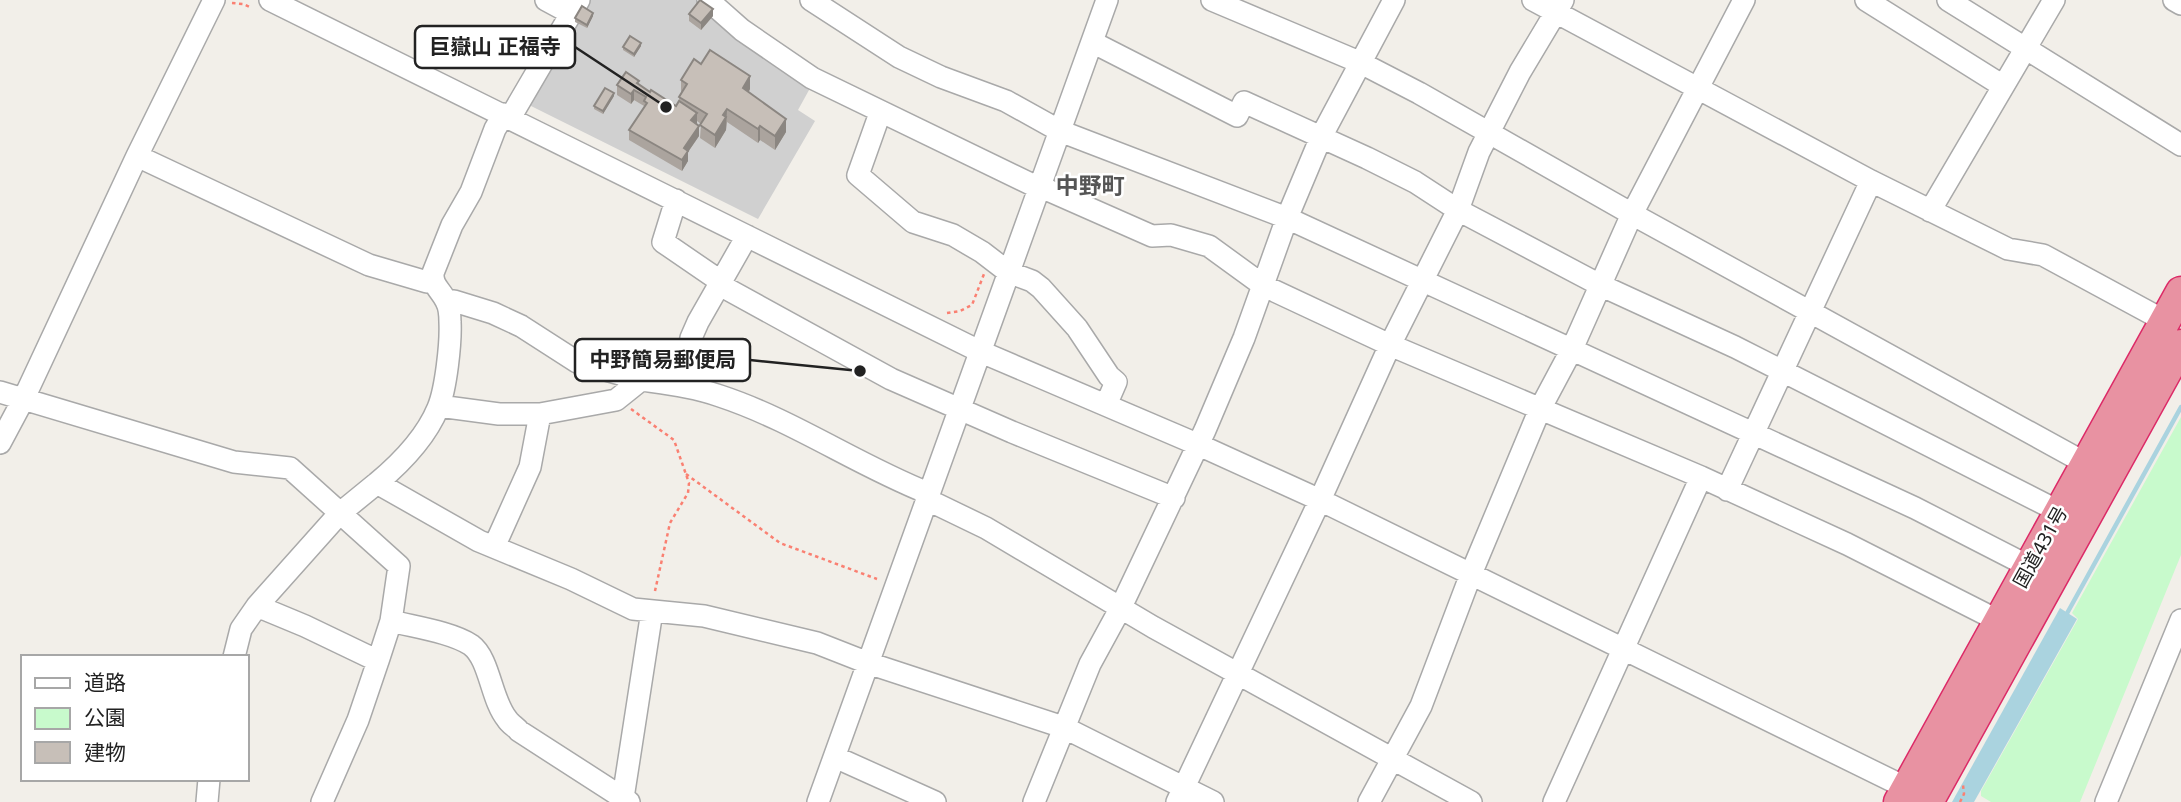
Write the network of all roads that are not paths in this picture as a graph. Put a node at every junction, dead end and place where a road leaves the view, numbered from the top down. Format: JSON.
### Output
{"nodes":[{"id":1,"x":546,"y":0,"type":"edge"},
{"id":2,"x":708,"y":0,"type":"edge"},
{"id":3,"x":811,"y":0,"type":"edge"},
{"id":4,"x":1107,"y":0,"type":"edge"},
{"id":5,"x":1212,"y":0,"type":"edge"},
{"id":6,"x":1394,"y":0,"type":"edge"},
{"id":7,"x":1533,"y":0,"type":"edge"},
{"id":8,"x":1744,"y":0,"type":"edge"},
{"id":9,"x":1866,"y":0,"type":"edge"},
{"id":10,"x":1948,"y":0,"type":"edge"},
{"id":11,"x":2054,"y":0,"type":"edge"},
{"id":12,"x":2174,"y":0,"type":"edge"},
{"id":13,"x":221,"y":3,"type":"edge"},
{"id":14,"x":2181,"y":4,"type":"edge"},
{"id":15,"x":263,"y":5,"type":"edge"},
{"id":16,"x":1559,"y":6,"type":"edge"},
{"id":17,"x":576,"y":7,"type":"edge"},
{"id":18,"x":311,"y":9,"type":"edge"},
{"id":19,"x":1257,"y":9,"type":"edge"},
{"id":20,"x":1092,"y":42,"type":"junction"},
{"id":21,"x":2026,"y":49,"type":"junction"},
{"id":22,"x":1359,"y":62,"type":"junction"},
{"id":23,"x":2003,"y":86,"type":"junction"},
{"id":24,"x":1697,"y":88,"type":"junction"},
{"id":25,"x":880,"y":113,"type":"junction"},
{"id":26,"x":507,"y":116,"type":"junction"},
{"id":27,"x":1060,"y":131,"type":"junction"},
{"id":28,"x":1489,"y":133,"type":"junction"},
{"id":29,"x":1321,"y":137,"type":"junction"},
{"id":30,"x":2181,"y":145,"type":"edge"},
{"id":31,"x":137,"y":156,"type":"junction"},
{"id":32,"x":1871,"y":181,"type":"junction"},
{"id":33,"x":1039,"y":188,"type":"junction"},
{"id":34,"x":676,"y":200,"type":"junction"},
{"id":35,"x":1458,"y":210,"type":"junction"},
{"id":36,"x":1930,"y":211,"type":"junction"},
{"id":37,"x":1632,"y":214,"type":"junction"},
{"id":38,"x":1287,"y":218,"type":"junction"},
{"id":39,"x":747,"y":236,"type":"junction"},
{"id":40,"x":1008,"y":272,"type":"junction"},
{"id":41,"x":433,"y":281,"type":"junction"},
{"id":42,"x":1421,"y":281,"type":"junction"},
{"id":43,"x":719,"y":282,"type":"junction"},
{"id":44,"x":1600,"y":285,"type":"junction"},
{"id":45,"x":1264,"y":286,"type":"junction"},
{"id":46,"x":2181,"y":292,"type":"edge"},
{"id":47,"x":447,"y":302,"type":"junction"},
{"id":48,"x":1810,"y":311,"type":"junction"},
{"id":49,"x":2173,"y":333,"type":"edge"},
{"id":50,"x":1390,"y":345,"type":"junction"},
{"id":51,"x":1572,"y":349,"type":"junction"},
{"id":52,"x":979,"y":351,"type":"junction"},
{"id":53,"x":1783,"y":372,"type":"junction"},
{"id":54,"x":641,"y":380,"type":"junction"},
{"id":55,"x":683,"y":386,"type":"junction"},
{"id":56,"x":0,"y":392,"type":"edge"},
{"id":57,"x":24,"y":398,"type":"junction"},
{"id":58,"x":1106,"y":405,"type":"junction"},
{"id":59,"x":439,"y":407,"type":"junction"},
{"id":60,"x":959,"y":408,"type":"junction"},
{"id":61,"x":1540,"y":409,"type":"junction"},
{"id":62,"x":540,"y":414,"type":"junction"},
{"id":63,"x":1753,"y":435,"type":"junction"},
{"id":64,"x":0,"y":443,"type":"edge"},
{"id":65,"x":1199,"y":445,"type":"junction"},
{"id":66,"x":2087,"y":464,"type":"junction"},
{"id":67,"x":1701,"y":477,"type":"junction"},
{"id":68,"x":377,"y":483,"type":"junction"},
{"id":69,"x":1727,"y":489,"type":"junction"},
{"id":70,"x":928,"y":496,"type":"junction"},
{"id":71,"x":1174,"y":498,"type":"junction"},
{"id":72,"x":1320,"y":500,"type":"junction"},
{"id":73,"x":2060,"y":512,"type":"junction"},
{"id":74,"x":339,"y":514,"type":"junction"},
{"id":75,"x":494,"y":547,"type":"junction"},
{"id":76,"x":2030,"y":567,"type":"junction"},
{"id":77,"x":1471,"y":574,"type":"junction"},
{"id":78,"x":257,"y":606,"type":"junction"},
{"id":79,"x":1120,"y":608,"type":"junction"},
{"id":80,"x":652,"y":611,"type":"junction"},
{"id":81,"x":2181,"y":620,"type":"edge"},
{"id":82,"x":391,"y":621,"type":"junction"},
{"id":83,"x":1998,"y":621,"type":"junction"},
{"id":84,"x":1623,"y":649,"type":"junction"},
{"id":85,"x":234,"y":655,"type":"edge"},
{"id":86,"x":378,"y":661,"type":"junction"},
{"id":87,"x":868,"y":663,"type":"junction"},
{"id":88,"x":1237,"y":672,"type":"junction"},
{"id":89,"x":1063,"y":727,"type":"junction"},
{"id":90,"x":835,"y":757,"type":"junction"},
{"id":91,"x":1392,"y":758,"type":"junction"},
{"id":92,"x":209,"y":781,"type":"edge"},
{"id":93,"x":1180,"y":794,"type":"edge"},
{"id":94,"x":1920,"y":799,"type":"edge"},
{"id":95,"x":627,"y":801,"type":"edge"},
{"id":96,"x":207,"y":802,"type":"edge"},
{"id":97,"x":322,"y":802,"type":"edge"},
{"id":98,"x":818,"y":802,"type":"edge"},
{"id":99,"x":935,"y":802,"type":"edge"},
{"id":100,"x":1034,"y":802,"type":"edge"},
{"id":101,"x":1213,"y":802,"type":"edge"},
{"id":102,"x":1369,"y":802,"type":"edge"},
{"id":103,"x":1471,"y":802,"type":"edge"},
{"id":104,"x":1554,"y":802,"type":"edge"},
{"id":105,"x":2106,"y":802,"type":"edge"}],
"edges":[{"from":1,"to":17,"type":"street"},
{"from":2,"to":25,"type":"street"},
{"from":3,"to":27,"type":"street"},
{"from":4,"to":20,"type":"street"},
{"from":5,"to":19,"type":"street"},
{"from":6,"to":22,"type":"street"},
{"from":7,"to":16,"type":"street"},
{"from":8,"to":24,"type":"street"},
{"from":9,"to":23,"type":"street"},
{"from":10,"to":21,"type":"street"},
{"from":11,"to":21,"type":"street"},
{"from":12,"to":14,"type":"street"},
{"from":13,"to":31,"type":"street"},
{"from":15,"to":18,"type":"street"},
{"from":16,"to":24,"type":"street"},
{"from":16,"to":28,"type":"street"},
{"from":17,"to":26,"type":"street"},
{"from":18,"to":26,"type":"street"},
{"from":19,"to":22,"type":"street"},
{"from":20,"to":27,"type":"street"},
{"from":20,"to":29,"type":"street"},
{"from":21,"to":23,"type":"street"},
{"from":21,"to":30,"type":"street"},
{"from":22,"to":28,"type":"street"},
{"from":22,"to":29,"type":"street"},
{"from":23,"to":36,"type":"street"},
{"from":24,"to":32,"type":"street"},
{"from":24,"to":37,"type":"street"},
{"from":25,"to":33,"type":"street"},
{"from":25,"to":40,"type":"street"},
{"from":26,"to":34,"type":"street"},
{"from":26,"to":41,"type":"street"},
{"from":27,"to":33,"type":"street"},
{"from":27,"to":38,"type":"street"},
{"from":28,"to":35,"type":"street"},
{"from":28,"to":37,"type":"street"},
{"from":29,"to":35,"type":"street"},
{"from":29,"to":38,"type":"street"},
{"from":31,"to":41,"type":"street"},
{"from":31,"to":57,"type":"street"},
{"from":32,"to":36,"type":"street"},
{"from":32,"to":48,"type":"street"},
{"from":33,"to":40,"type":"street"},
{"from":33,"to":45,"type":"street"},
{"from":34,"to":39,"type":"street"},
{"from":34,"to":43,"type":"street"},
{"from":35,"to":42,"type":"street"},
{"from":35,"to":44,"type":"street"},
{"from":36,"to":49,"type":"street"},
{"from":37,"to":44,"type":"street"},
{"from":37,"to":48,"type":"street"},
{"from":38,"to":42,"type":"street"},
{"from":38,"to":45,"type":"street"},
{"from":39,"to":43,"type":"street"},
{"from":39,"to":52,"type":"street"},
{"from":40,"to":52,"type":"street"},
{"from":40,"to":58,"type":"street"},
{"from":41,"to":47,"type":"street"},
{"from":42,"to":50,"type":"street"},
{"from":42,"to":51,"type":"street"},
{"from":43,"to":55,"type":"street"},
{"from":43,"to":60,"type":"street"},
{"from":44,"to":51,"type":"street"},
{"from":44,"to":53,"type":"street"},
{"from":45,"to":50,"type":"street"},
{"from":45,"to":65,"type":"street"},
{"from":46,"to":49,"type":"highway","name":"国道431号"},
{"from":47,"to":54,"type":"street"},
{"from":47,"to":59,"type":"street"},
{"from":48,"to":53,"type":"street"},
{"from":48,"to":66,"type":"street"},
{"from":49,"to":66,"type":"highway","name":"国道431号"},
{"from":49,"to":94,"type":"highway","name":"国道431号"},
{"from":50,"to":61,"type":"street"},
{"from":50,"to":72,"type":"street"},
{"from":51,"to":61,"type":"street"},
{"from":51,"to":63,"type":"street"},
{"from":52,"to":58,"type":"street"},
{"from":52,"to":60,"type":"street"},
{"from":53,"to":63,"type":"street"},
{"from":53,"to":73,"type":"street"},
{"from":54,"to":55,"type":"street"},
{"from":54,"to":62,"type":"street"},
{"from":55,"to":70,"type":"street"},
{"from":56,"to":57,"type":"street"},
{"from":57,"to":64,"type":"street"},
{"from":57,"to":74,"type":"street"},
{"from":58,"to":65,"type":"street"},
{"from":59,"to":62,"type":"street"},
{"from":59,"to":68,"type":"street"},
{"from":60,"to":70,"type":"street"},
{"from":60,"to":71,"type":"street"},
{"from":61,"to":67,"type":"street"},
{"from":61,"to":77,"type":"street"},
{"from":62,"to":75,"type":"street"},
{"from":63,"to":69,"type":"street"},
{"from":63,"to":76,"type":"street"},
{"from":65,"to":71,"type":"street"},
{"from":65,"to":72,"type":"street"},
{"from":66,"to":73,"type":"highway","name":"国道431号"},
{"from":67,"to":69,"type":"street"},
{"from":67,"to":84,"type":"street"},
{"from":68,"to":74,"type":"street"},
{"from":68,"to":75,"type":"street"},
{"from":69,"to":83,"type":"street"},
{"from":70,"to":79,"type":"street"},
{"from":70,"to":87,"type":"street"},
{"from":71,"to":79,"type":"street"},
{"from":72,"to":77,"type":"street"},
{"from":72,"to":88,"type":"street"},
{"from":73,"to":76,"type":"highway","name":"国道431号"},
{"from":74,"to":78,"type":"street"},
{"from":74,"to":82,"type":"street"},
{"from":75,"to":80,"type":"street"},
{"from":76,"to":83,"type":"highway","name":"国道431号"},
{"from":77,"to":84,"type":"street"},
{"from":77,"to":91,"type":"street"},
{"from":78,"to":85,"type":"street"},
{"from":78,"to":86,"type":"street"},
{"from":79,"to":88,"type":"street"},
{"from":79,"to":89,"type":"street"},
{"from":80,"to":87,"type":"street"},
{"from":80,"to":95,"type":"street"},
{"from":81,"to":105,"type":"street"},
{"from":82,"to":86,"type":"street"},
{"from":82,"to":95,"type":"street"},
{"from":83,"to":94,"type":"highway","name":"国道431号"},
{"from":84,"to":94,"type":"street"},
{"from":84,"to":104,"type":"street"},
{"from":86,"to":97,"type":"street"},
{"from":87,"to":89,"type":"street"},
{"from":87,"to":90,"type":"street"},
{"from":88,"to":91,"type":"street"},
{"from":88,"to":93,"type":"street"},
{"from":89,"to":93,"type":"street"},
{"from":89,"to":100,"type":"street"},
{"from":90,"to":98,"type":"street"},
{"from":90,"to":99,"type":"street"},
{"from":91,"to":102,"type":"street"},
{"from":91,"to":103,"type":"street"},
{"from":92,"to":96,"type":"street"},
{"from":93,"to":101,"type":"street"}]}
